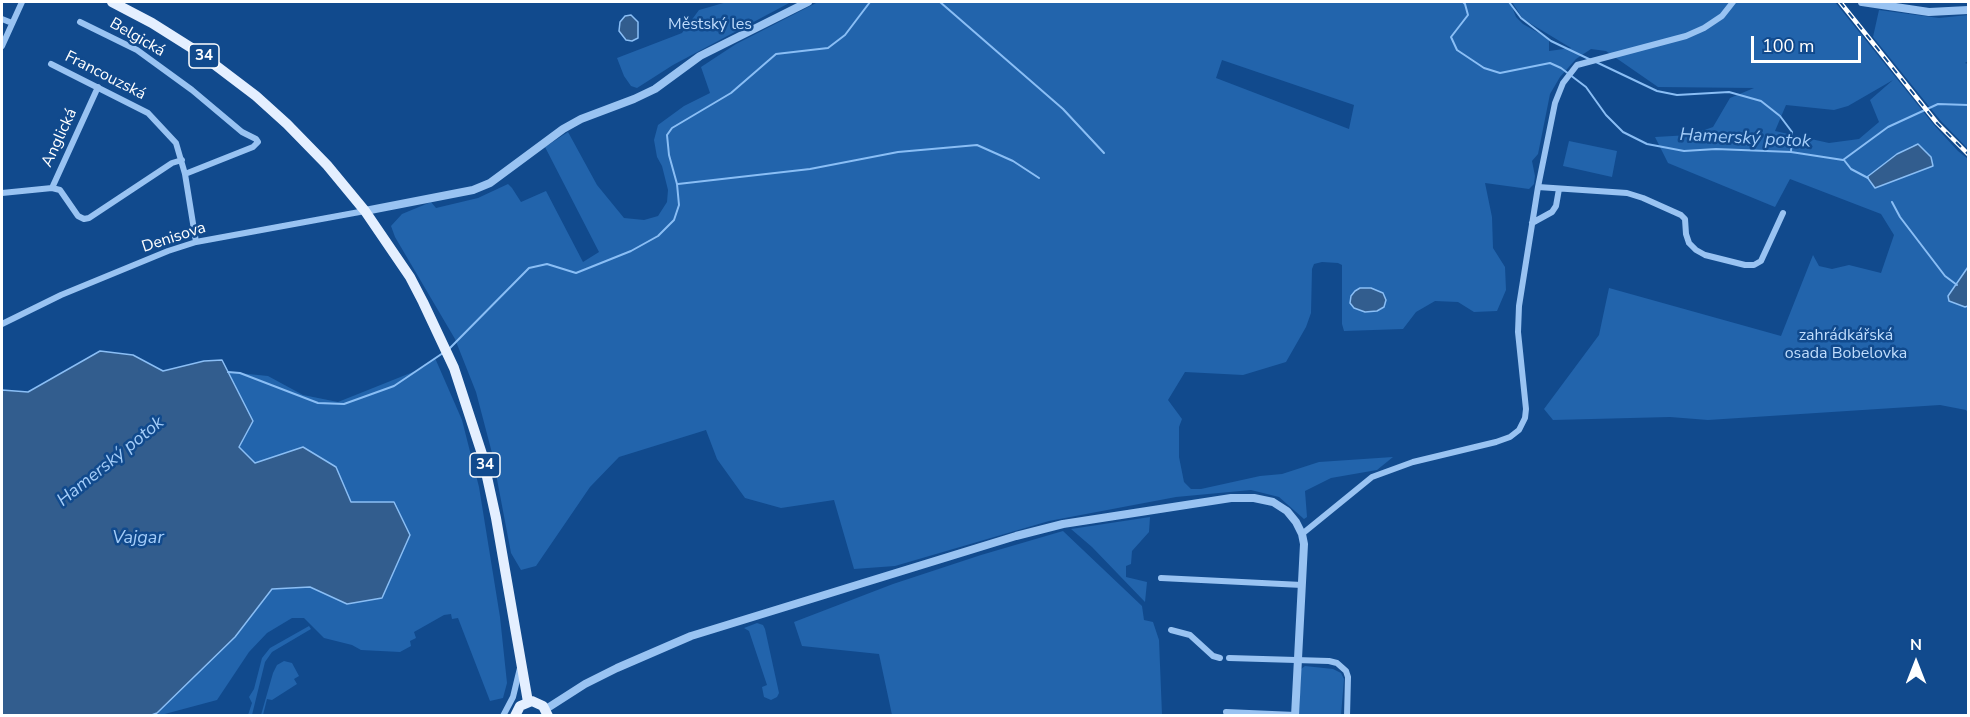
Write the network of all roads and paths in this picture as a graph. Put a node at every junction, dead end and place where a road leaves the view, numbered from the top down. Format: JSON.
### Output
{"nodes":[{"id":1,"x":22,"y":2,"type":"edge"},
{"id":2,"x":112,"y":2,"type":"edge"},
{"id":3,"x":808,"y":2,"type":"edge"},
{"id":4,"x":1733,"y":2,"type":"edge"},
{"id":5,"x":1866,"y":2,"type":"edge"},
{"id":6,"x":1968,"y":10,"type":"edge"},
{"id":7,"x":2,"y":19,"type":"edge"},
{"id":8,"x":80,"y":22,"type":"dead end"},
{"id":9,"x":12,"y":23,"type":"junction"},
{"id":10,"x":2,"y":46,"type":"edge"},
{"id":11,"x":51,"y":64,"type":"dead end"},
{"id":12,"x":98,"y":87,"type":"junction"},
{"id":13,"x":182,"y":160,"type":"junction"},
{"id":14,"x":185,"y":174,"type":"junction"},
{"id":15,"x":1538,"y":187,"type":"junction"},
{"id":16,"x":52,"y":188,"type":"junction"},
{"id":17,"x":1559,"y":189,"type":"junction"},
{"id":18,"x":2,"y":193,"type":"edge"},
{"id":19,"x":365,"y":210,"type":"junction"},
{"id":20,"x":1784,"y":213,"type":"dead end"},
{"id":21,"x":1532,"y":223,"type":"junction"},
{"id":22,"x":196,"y":242,"type":"junction"},
{"id":23,"x":2,"y":324,"type":"edge"},
{"id":24,"x":1302,"y":534,"type":"junction"},
{"id":25,"x":1161,"y":579,"type":"dead end"},
{"id":26,"x":1302,"y":585,"type":"junction"},
{"id":27,"x":1171,"y":630,"type":"dead end"},
{"id":28,"x":1220,"y":658,"type":"dead end"},
{"id":29,"x":1229,"y":658,"type":"dead end"},
{"id":30,"x":1298,"y":661,"type":"junction"},
{"id":31,"x":521,"y":664,"type":"junction"},
{"id":32,"x":528,"y":702,"type":"junction"},
{"id":33,"x":547,"y":712,"type":"edge"},
{"id":34,"x":1226,"y":712,"type":"dead end"},
{"id":35,"x":1294,"y":715,"type":"edge"},
{"id":36,"x":503,"y":716,"type":"edge"},
{"id":37,"x":515,"y":716,"type":"edge"},
{"id":38,"x":1347,"y":716,"type":"edge"}],
"edges":[{"from":1,"to":9,"type":"street"},
{"from":2,"to":19,"type":"main road","number":"34"},
{"from":3,"to":19,"type":"street"},
{"from":4,"to":15,"type":"street"},
{"from":5,"to":6,"type":"street"},
{"from":7,"to":9,"type":"street"},
{"from":8,"to":14,"type":"street","name":"Belgická"},
{"from":9,"to":10,"type":"street"},
{"from":11,"to":12,"type":"street","name":"Francouzská"},
{"from":12,"to":13,"type":"street","name":"Francouzská"},
{"from":12,"to":16,"type":"street","name":"Anglická"},
{"from":13,"to":14,"type":"street","name":"Francouzská"},
{"from":13,"to":16,"type":"street"},
{"from":14,"to":22,"type":"street","name":"Francouzská"},
{"from":15,"to":17,"type":"street"},
{"from":15,"to":21,"type":"street"},
{"from":16,"to":18,"type":"street","name":"Anglická"},
{"from":17,"to":20,"type":"street"},
{"from":17,"to":21,"type":"street"},
{"from":19,"to":22,"type":"street","name":"Denisova"},
{"from":19,"to":31,"type":"main road","number":"34"},
{"from":21,"to":24,"type":"street"},
{"from":22,"to":23,"type":"street","name":"Denisova"},
{"from":24,"to":26,"type":"street"},
{"from":24,"to":33,"type":"street"},
{"from":25,"to":26,"type":"street"},
{"from":26,"to":30,"type":"street"},
{"from":27,"to":28,"type":"street"},
{"from":29,"to":30,"type":"street"},
{"from":30,"to":35,"type":"street"},
{"from":30,"to":38,"type":"street"},
{"from":31,"to":32,"type":"main road","number":"34"},
{"from":31,"to":36,"type":"street"},
{"from":32,"to":33,"type":"main road"},
{"from":32,"to":37,"type":"main road"},
{"from":34,"to":35,"type":"street"}]}
